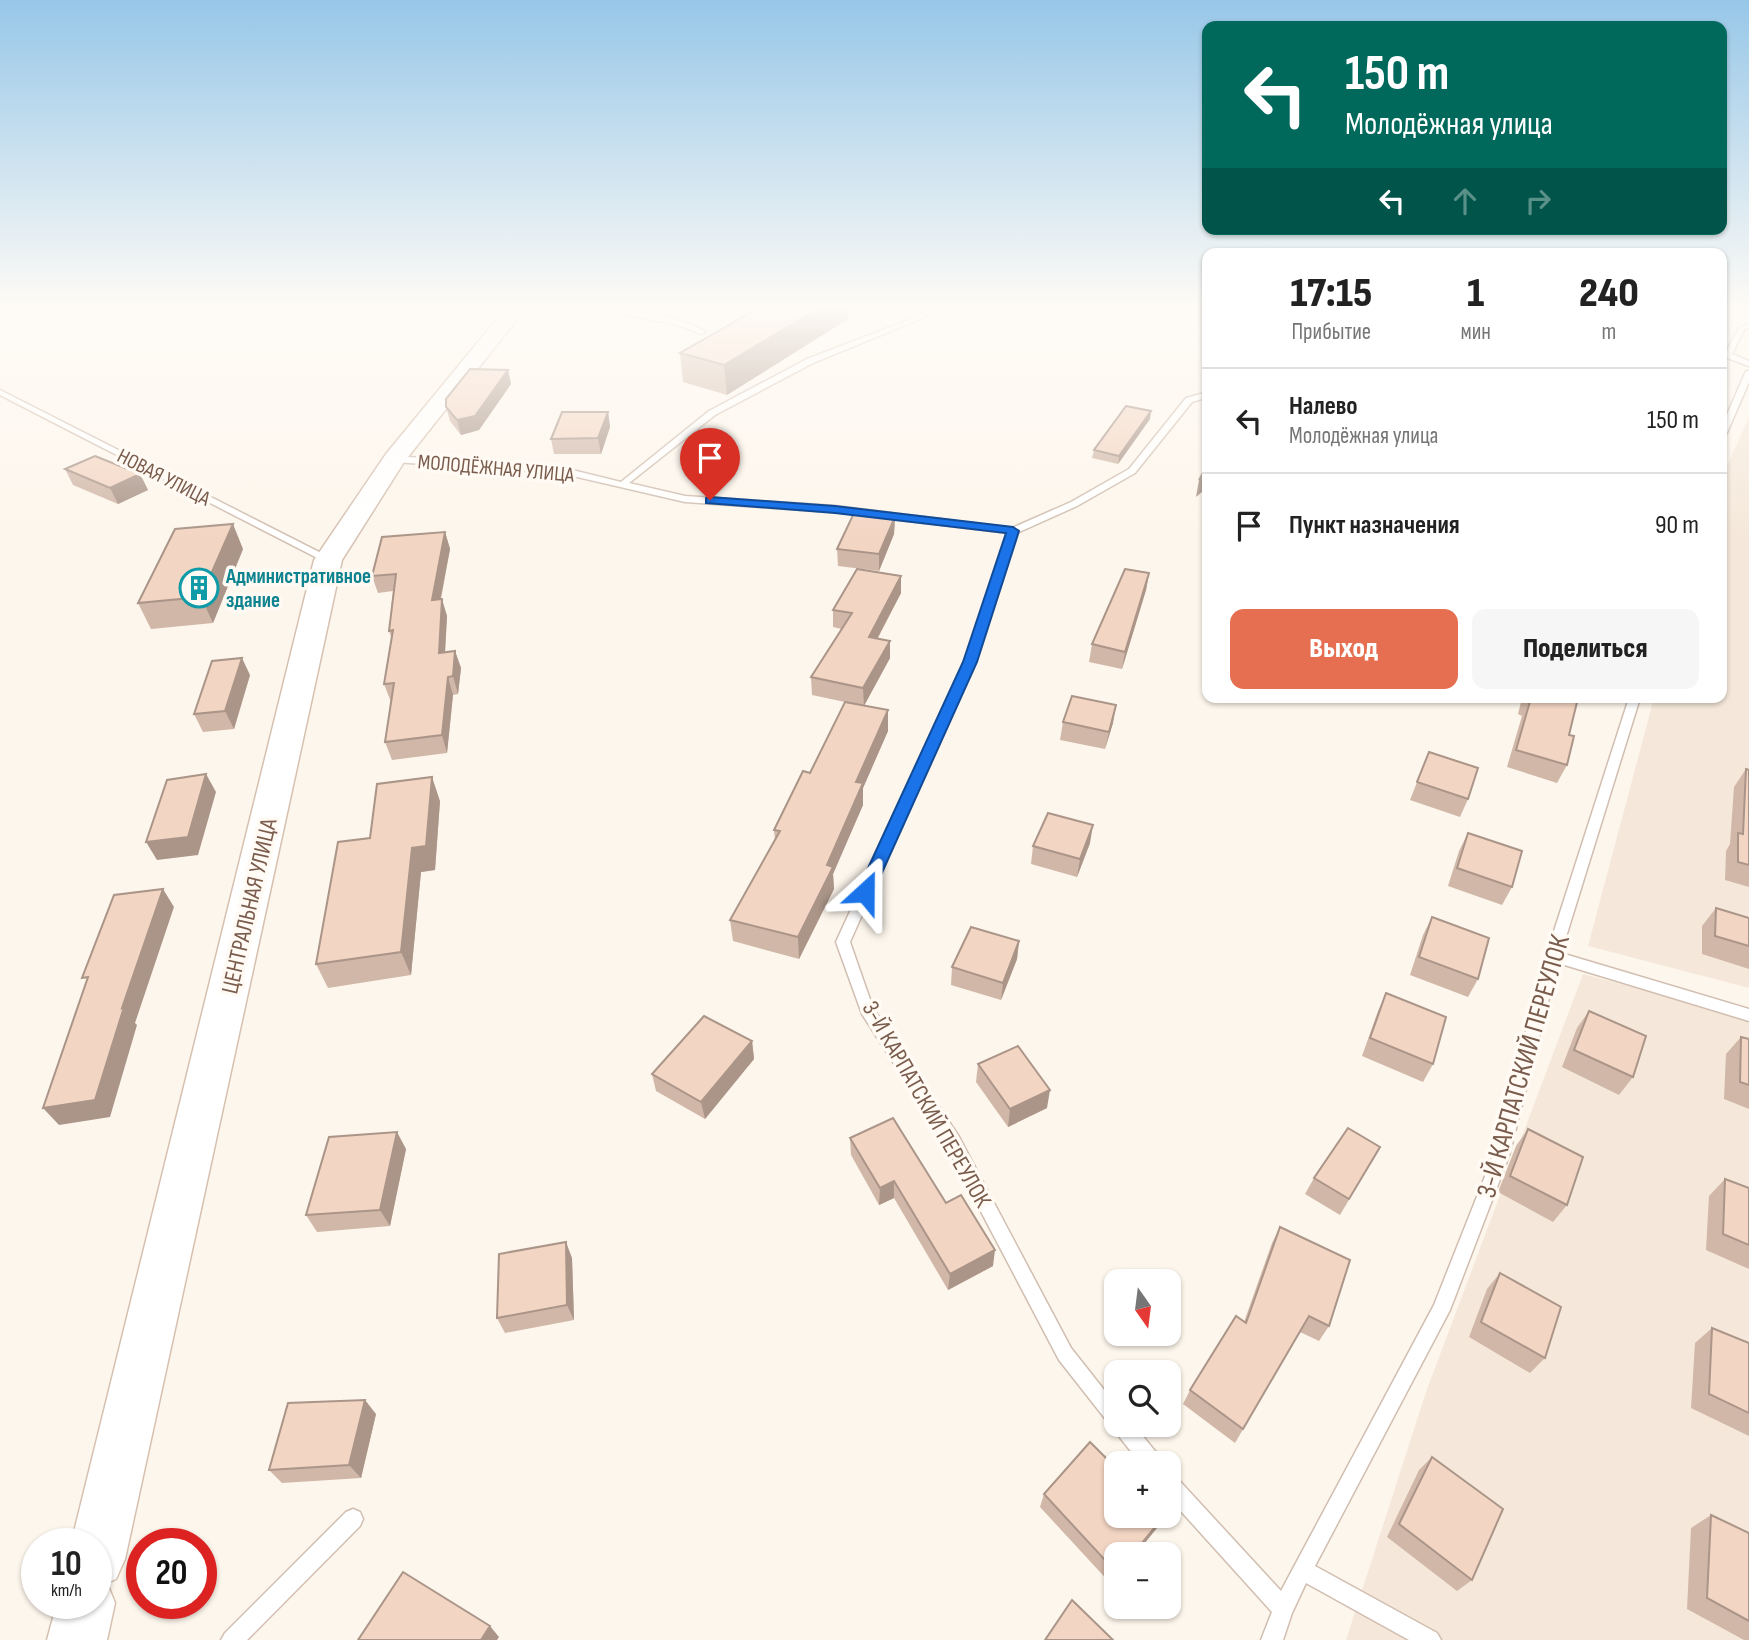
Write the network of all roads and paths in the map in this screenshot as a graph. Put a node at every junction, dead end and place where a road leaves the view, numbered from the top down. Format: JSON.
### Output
{"nodes":[{"id":1,"x":453,"y":385,"type":"edge"},
{"id":2,"x":766,"y":385,"type":"edge"},
{"id":3,"x":1744,"y":385,"type":"edge"},
{"id":4,"x":0,"y":392,"type":"edge"},
{"id":5,"x":1202,"y":396,"type":"edge"},
{"id":6,"x":1727,"y":424,"type":"edge"},
{"id":7,"x":394,"y":459,"type":"junction"},
{"id":8,"x":622,"y":485,"type":"junction"},
{"id":9,"x":1013,"y":531,"type":"junction"},
{"id":10,"x":328,"y":560,"type":"junction"},
{"id":11,"x":1633,"y":703,"type":"edge"},
{"id":12,"x":1553,"y":957,"type":"junction"},
{"id":13,"x":1749,"y":1015,"type":"edge"},
{"id":14,"x":1104,"y":1404,"type":"edge"},
{"id":15,"x":1131,"y":1437,"type":"edge"},
{"id":16,"x":1142,"y":1451,"type":"edge"},
{"id":17,"x":1181,"y":1497,"type":"edge"},
{"id":18,"x":353,"y":1520,"type":"dead end"},
{"id":19,"x":103,"y":1528,"type":"edge"},
{"id":20,"x":1303,"y":1570,"type":"junction"},
{"id":21,"x":1283,"y":1609,"type":"junction"},
{"id":22,"x":82,"y":1619,"type":"edge"},
{"id":23,"x":77,"y":1640,"type":"edge"},
{"id":24,"x":232,"y":1640,"type":"edge"},
{"id":25,"x":1272,"y":1640,"type":"edge"},
{"id":26,"x":1430,"y":1640,"type":"edge"}],
"edges":[{"from":1,"to":7,"type":"street","name":"ЦЕНТРАЛЬНАЯ УЛИЦА"},
{"from":2,"to":8,"type":"lane"},
{"from":3,"to":6,"type":"lane"},
{"from":4,"to":10,"type":"lane","name":"НОВАЯ УЛИЦА"},
{"from":5,"to":9,"type":"lane"},
{"from":7,"to":8,"type":"lane","name":"МОЛОДЁЖНАЯ УЛИЦА"},
{"from":7,"to":10,"type":"street","name":"ЦЕНТРАЛЬНАЯ УЛИЦА"},
{"from":8,"to":9,"type":"lane","name":"МОЛОДЁЖНАЯ УЛИЦА"},
{"from":9,"to":14,"type":"lane","name":"3-Й КАРПАТСКИЙ ПЕРЕУЛОК"},
{"from":10,"to":19,"type":"street","name":"ЦЕНТРАЛЬНАЯ УЛИЦА"},
{"from":11,"to":12,"type":"lane","name":"3-Й КАРПАТСКИЙ ПЕРЕУЛОК"},
{"from":12,"to":13,"type":"lane"},
{"from":12,"to":20,"type":"lane","name":"3-Й КАРПАТСКИЙ ПЕРЕУЛОК"},
{"from":15,"to":16,"type":"lane"},
{"from":17,"to":21,"type":"lane"},
{"from":18,"to":24,"type":"lane"},
{"from":20,"to":21,"type":"lane","name":"3-Й КАРПАТСКИЙ ПЕРЕУЛОК"},
{"from":20,"to":26,"type":"lane"},
{"from":21,"to":25,"type":"lane","name":"3-Й КАРПАТСКИЙ ПЕРЕУЛОК"},
{"from":22,"to":23,"type":"street"}]}
